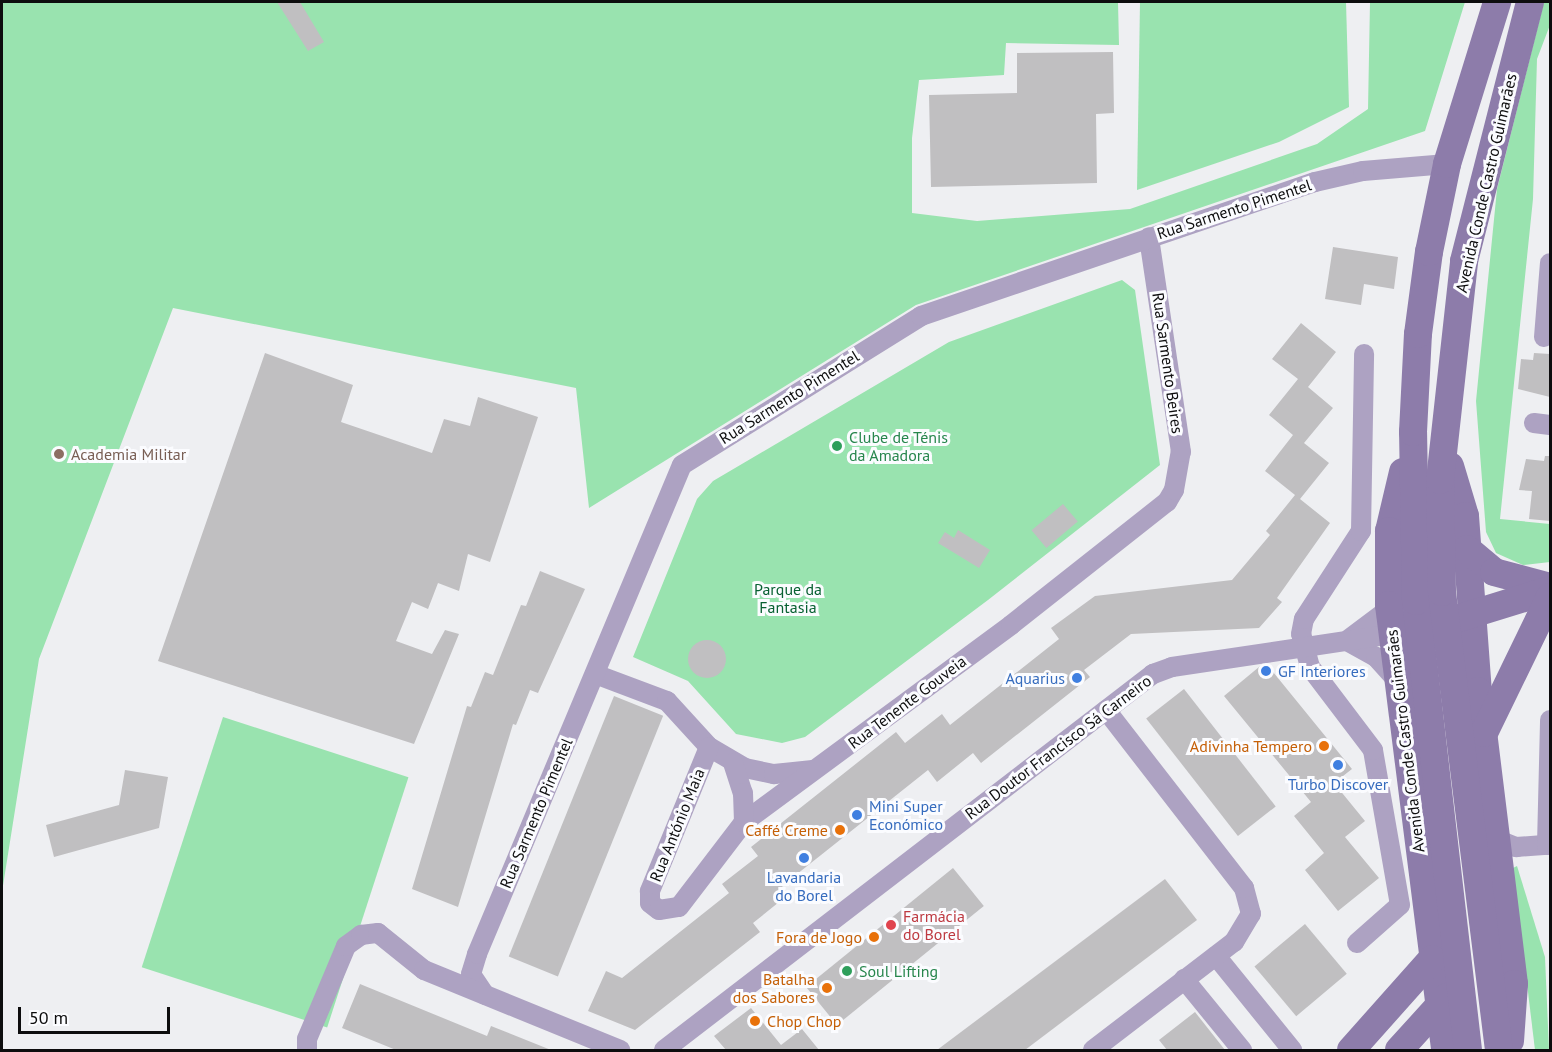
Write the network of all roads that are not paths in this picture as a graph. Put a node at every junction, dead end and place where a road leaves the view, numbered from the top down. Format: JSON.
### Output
{"nodes":[{"id":1,"x":1497,"y":2,"type":"edge"},
{"id":2,"x":1530,"y":2,"type":"edge"},
{"id":3,"x":1447,"y":164,"type":"junction"},
{"id":4,"x":1149,"y":237,"type":"junction"},
{"id":5,"x":1551,"y":263,"type":"edge"},
{"id":6,"x":1544,"y":337,"type":"dead end"},
{"id":7,"x":1364,"y":354,"type":"dead end"},
{"id":8,"x":1442,"y":438,"type":"junction"},
{"id":9,"x":1174,"y":490,"type":"joint"},
{"id":10,"x":1467,"y":549,"type":"junction"},
{"id":11,"x":1551,"y":589,"type":"edge"},
{"id":12,"x":1551,"y":597,"type":"edge"},
{"id":13,"x":1424,"y":622,"type":"junction"},
{"id":14,"x":1347,"y":641,"type":"junction"},
{"id":15,"x":1302,"y":649,"type":"junction"},
{"id":16,"x":595,"y":674,"type":"junction"},
{"id":17,"x":1397,"y":680,"type":"junction"},
{"id":18,"x":1106,"y":710,"type":"junction"},
{"id":19,"x":1551,"y":720,"type":"edge"},
{"id":20,"x":1484,"y":733,"type":"junction"},
{"id":21,"x":709,"y":747,"type":"junction"},
{"id":22,"x":733,"y":763,"type":"junction"},
{"id":23,"x":821,"y":767,"type":"junction"},
{"id":24,"x":744,"y":822,"type":"junction"},
{"id":25,"x":1550,"y":833,"type":"edge"},
{"id":26,"x":1496,"y":838,"type":"junction"},
{"id":27,"x":650,"y":903,"type":"joint"},
{"id":28,"x":1508,"y":936,"type":"junction"},
{"id":29,"x":1357,"y":943,"type":"dead end"},
{"id":30,"x":1455,"y":944,"type":"junction"},
{"id":31,"x":1430,"y":946,"type":"junction"},
{"id":32,"x":1216,"y":956,"type":"junction"},
{"id":33,"x":1487,"y":956,"type":"junction"},
{"id":34,"x":1184,"y":980,"type":"junction"},
{"id":35,"x":1460,"y":983,"type":"junction"},
{"id":36,"x":485,"y":995,"type":"junction"},
{"id":37,"x":1439,"y":1006,"type":"junction"},
{"id":38,"x":307,"y":1050,"type":"edge"},
{"id":39,"x":620,"y":1050,"type":"edge"},
{"id":40,"x":664,"y":1050,"type":"edge"},
{"id":41,"x":1093,"y":1050,"type":"edge"},
{"id":42,"x":1242,"y":1050,"type":"edge"},
{"id":43,"x":1292,"y":1050,"type":"edge"},
{"id":44,"x":1351,"y":1050,"type":"edge"},
{"id":45,"x":1399,"y":1050,"type":"edge"},
{"id":46,"x":1445,"y":1050,"type":"edge"},
{"id":47,"x":1468,"y":1050,"type":"edge"},
{"id":48,"x":1499,"y":1050,"type":"edge"},
{"id":49,"x":1509,"y":1050,"type":"edge"}],
"edges":[{"from":1,"to":3,"type":"main road","name":"Avenida Conde Castro Guimarães"},
{"from":2,"to":8,"type":"main road","name":"Avenida Conde Castro Guimarães"},
{"from":3,"to":4,"type":"street","name":"Rua Sarmento Pimentel"},
{"from":3,"to":13,"type":"main road","name":"Avenida Conde Castro Guimarães"},
{"from":4,"to":9,"type":"street","name":"Rua Sarmento Beires"},
{"from":4,"to":16,"type":"street","name":"Rua Sarmento Pimentel"},
{"from":5,"to":6,"type":"street"},
{"from":7,"to":15,"type":"street"},
{"from":8,"to":10,"type":"main road","name":"Avenida Conde Castro Guimarães"},
{"from":8,"to":13,"type":"main road","name":"Avenida Conde Castro Guimarães"},
{"from":9,"to":23,"type":"street","name":"Rua Tenente Gouveia"},
{"from":10,"to":11,"type":"main road"},
{"from":10,"to":13,"type":"main road","name":"Avenida Conde Castro Guimarães"},
{"from":11,"to":13,"type":"main road"},
{"from":12,"to":20,"type":"main road"},
{"from":13,"to":14,"type":"street","name":"Rua Doutor Francisco Sá Carneiro"},
{"from":13,"to":17,"type":"main road","name":"Avenida Conde Castro Guimarães"},
{"from":13,"to":20,"type":"main road","name":"Avenida Conde Castro Guimarães"},
{"from":13,"to":30,"type":"main road","name":"Avenida Conde Castro Guimarães"},
{"from":13,"to":33,"type":"main road","name":"Avenida Conde Castro Guimarães"},
{"from":14,"to":15,"type":"street","name":"Rua Doutor Francisco Sá Carneiro"},
{"from":14,"to":17,"type":"street"},
{"from":15,"to":18,"type":"street","name":"Rua Doutor Francisco Sá Carneiro"},
{"from":15,"to":29,"type":"street","name":"Avenida Conde Castro Guimarães"},
{"from":16,"to":21,"type":"street","name":"Rua António Maia"},
{"from":16,"to":36,"type":"street","name":"Rua Sarmento Pimentel"},
{"from":17,"to":31,"type":"main road","name":"Avenida Conde Castro Guimarães"},
{"from":18,"to":32,"type":"street"},
{"from":18,"to":40,"type":"street","name":"Rua Doutor Francisco Sá Carneiro"},
{"from":19,"to":25,"type":"street"},
{"from":20,"to":26,"type":"main road","name":"Avenida Conde Castro Guimarães"},
{"from":21,"to":22,"type":"street","name":"Rua António Maia"},
{"from":21,"to":27,"type":"street","name":"Rua António Maia"},
{"from":22,"to":23,"type":"street","name":"Rua António Maia"},
{"from":22,"to":24,"type":"street"},
{"from":23,"to":24,"type":"street","name":"Rua Tenente Gouveia"},
{"from":24,"to":27,"type":"street","name":"Rua Tenente Gouveia"},
{"from":25,"to":26,"type":"street"},
{"from":26,"to":28,"type":"main road","name":"Avenida Conde Castro Guimarães"},
{"from":28,"to":33,"type":"main road"},
{"from":28,"to":49,"type":"main road","name":"Avenida Conde Castro Guimarães"},
{"from":30,"to":31,"type":"main road"},
{"from":30,"to":33,"type":"main road"},
{"from":30,"to":35,"type":"main road","name":"Avenida Conde Castro Guimarães"},
{"from":31,"to":37,"type":"main road","name":"Avenida Conde Castro Guimarães"},
{"from":31,"to":44,"type":"main road"},
{"from":32,"to":34,"type":"street"},
{"from":32,"to":43,"type":"street"},
{"from":33,"to":35,"type":"main road"},
{"from":33,"to":48,"type":"main road","name":"Avenida Conde Castro Guimarães"},
{"from":34,"to":41,"type":"street"},
{"from":34,"to":42,"type":"street"},
{"from":35,"to":37,"type":"main road"},
{"from":35,"to":47,"type":"main road","name":"Avenida Conde Castro Guimarães"},
{"from":36,"to":38,"type":"street"},
{"from":36,"to":39,"type":"street"},
{"from":37,"to":45,"type":"main road"},
{"from":37,"to":46,"type":"main road","name":"Avenida Conde Castro Guimarães"}]}
